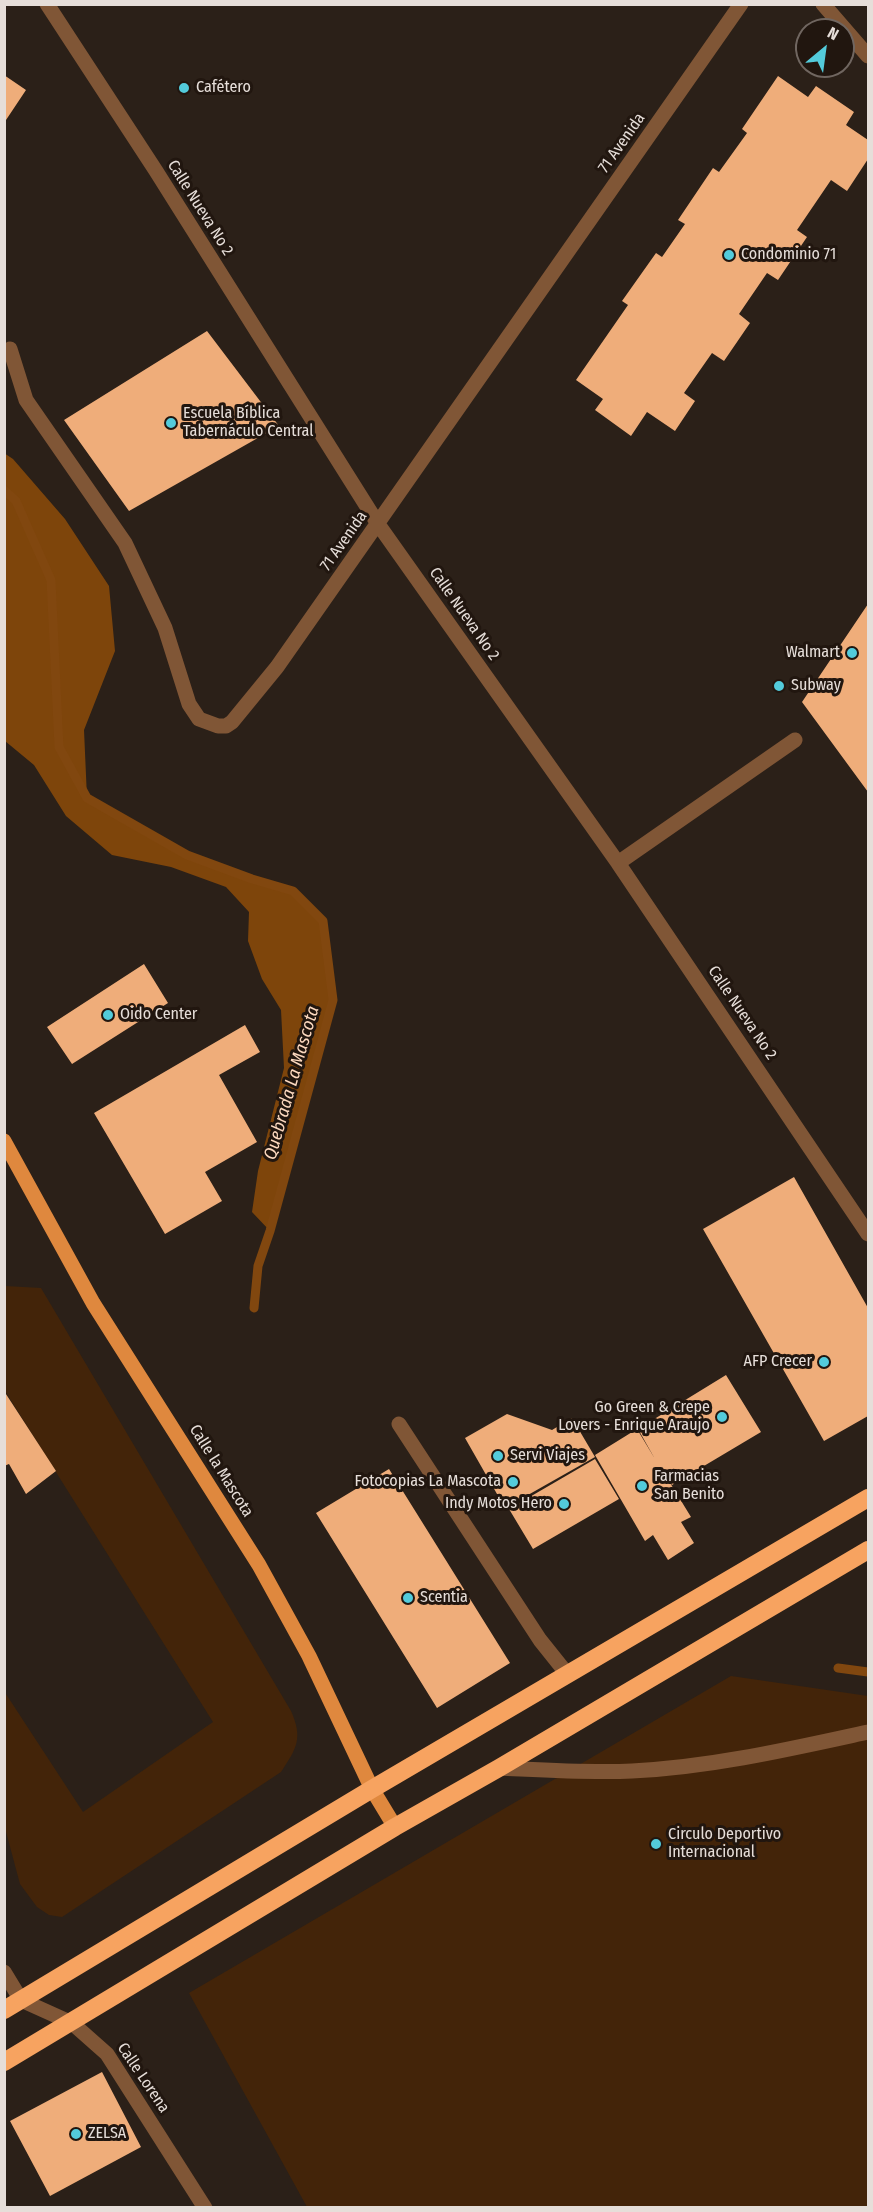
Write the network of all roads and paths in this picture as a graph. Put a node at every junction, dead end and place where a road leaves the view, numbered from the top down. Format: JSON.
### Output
{"nodes":[{"id":1,"x":47,"y":4,"type":"edge"},
{"id":2,"x":741,"y":4,"type":"edge"},
{"id":3,"x":823,"y":4,"type":"edge"},
{"id":4,"x":868,"y":56,"type":"edge"},
{"id":5,"x":10,"y":349,"type":"dead end"},
{"id":6,"x":378,"y":524,"type":"junction"},
{"id":7,"x":795,"y":740,"type":"dead end"},
{"id":8,"x":618,"y":863,"type":"junction"},
{"id":9,"x":4,"y":1141,"type":"edge"},
{"id":10,"x":868,"y":1234,"type":"edge"},
{"id":11,"x":399,"y":1424,"type":"dead end"},
{"id":12,"x":868,"y":1498,"type":"edge"},
{"id":13,"x":868,"y":1550,"type":"edge"},
{"id":14,"x":568,"y":1675,"type":"junction"},
{"id":15,"x":868,"y":1732,"type":"edge"},
{"id":16,"x":499,"y":1768,"type":"junction"},
{"id":17,"x":372,"y":1790,"type":"junction"},
{"id":18,"x":395,"y":1827,"type":"junction"},
{"id":19,"x":4,"y":1972,"type":"edge"},
{"id":20,"x":21,"y":2000,"type":"junction"},
{"id":21,"x":4,"y":2010,"type":"edge"},
{"id":22,"x":72,"y":2023,"type":"junction"},
{"id":23,"x":4,"y":2062,"type":"edge"},
{"id":24,"x":205,"y":2208,"type":"edge"}],
"edges":[{"from":1,"to":6,"type":"street","name":"Calle Nueva No 2"},
{"from":2,"to":6,"type":"street","name":"71 Avenida"},
{"from":3,"to":4,"type":"street"},
{"from":5,"to":6,"type":"street","name":"71 Avenida"},
{"from":6,"to":8,"type":"street","name":"Calle Nueva No 2"},
{"from":7,"to":8,"type":"street"},
{"from":8,"to":10,"type":"street","name":"Calle Nueva No 2"},
{"from":9,"to":17,"type":"main road","name":"Calle la Mascota"},
{"from":11,"to":14,"type":"street"},
{"from":12,"to":14,"type":"highway"},
{"from":13,"to":16,"type":"highway"},
{"from":14,"to":17,"type":"highway"},
{"from":15,"to":16,"type":"street"},
{"from":16,"to":18,"type":"highway"},
{"from":17,"to":18,"type":"main road","name":"Calle la Mascota"},
{"from":17,"to":20,"type":"highway"},
{"from":18,"to":22,"type":"highway"},
{"from":19,"to":20,"type":"street"},
{"from":20,"to":21,"type":"highway"},
{"from":20,"to":22,"type":"street","name":"Calle Lorena"},
{"from":22,"to":23,"type":"highway"},
{"from":22,"to":24,"type":"street","name":"Calle Lorena"}]}
